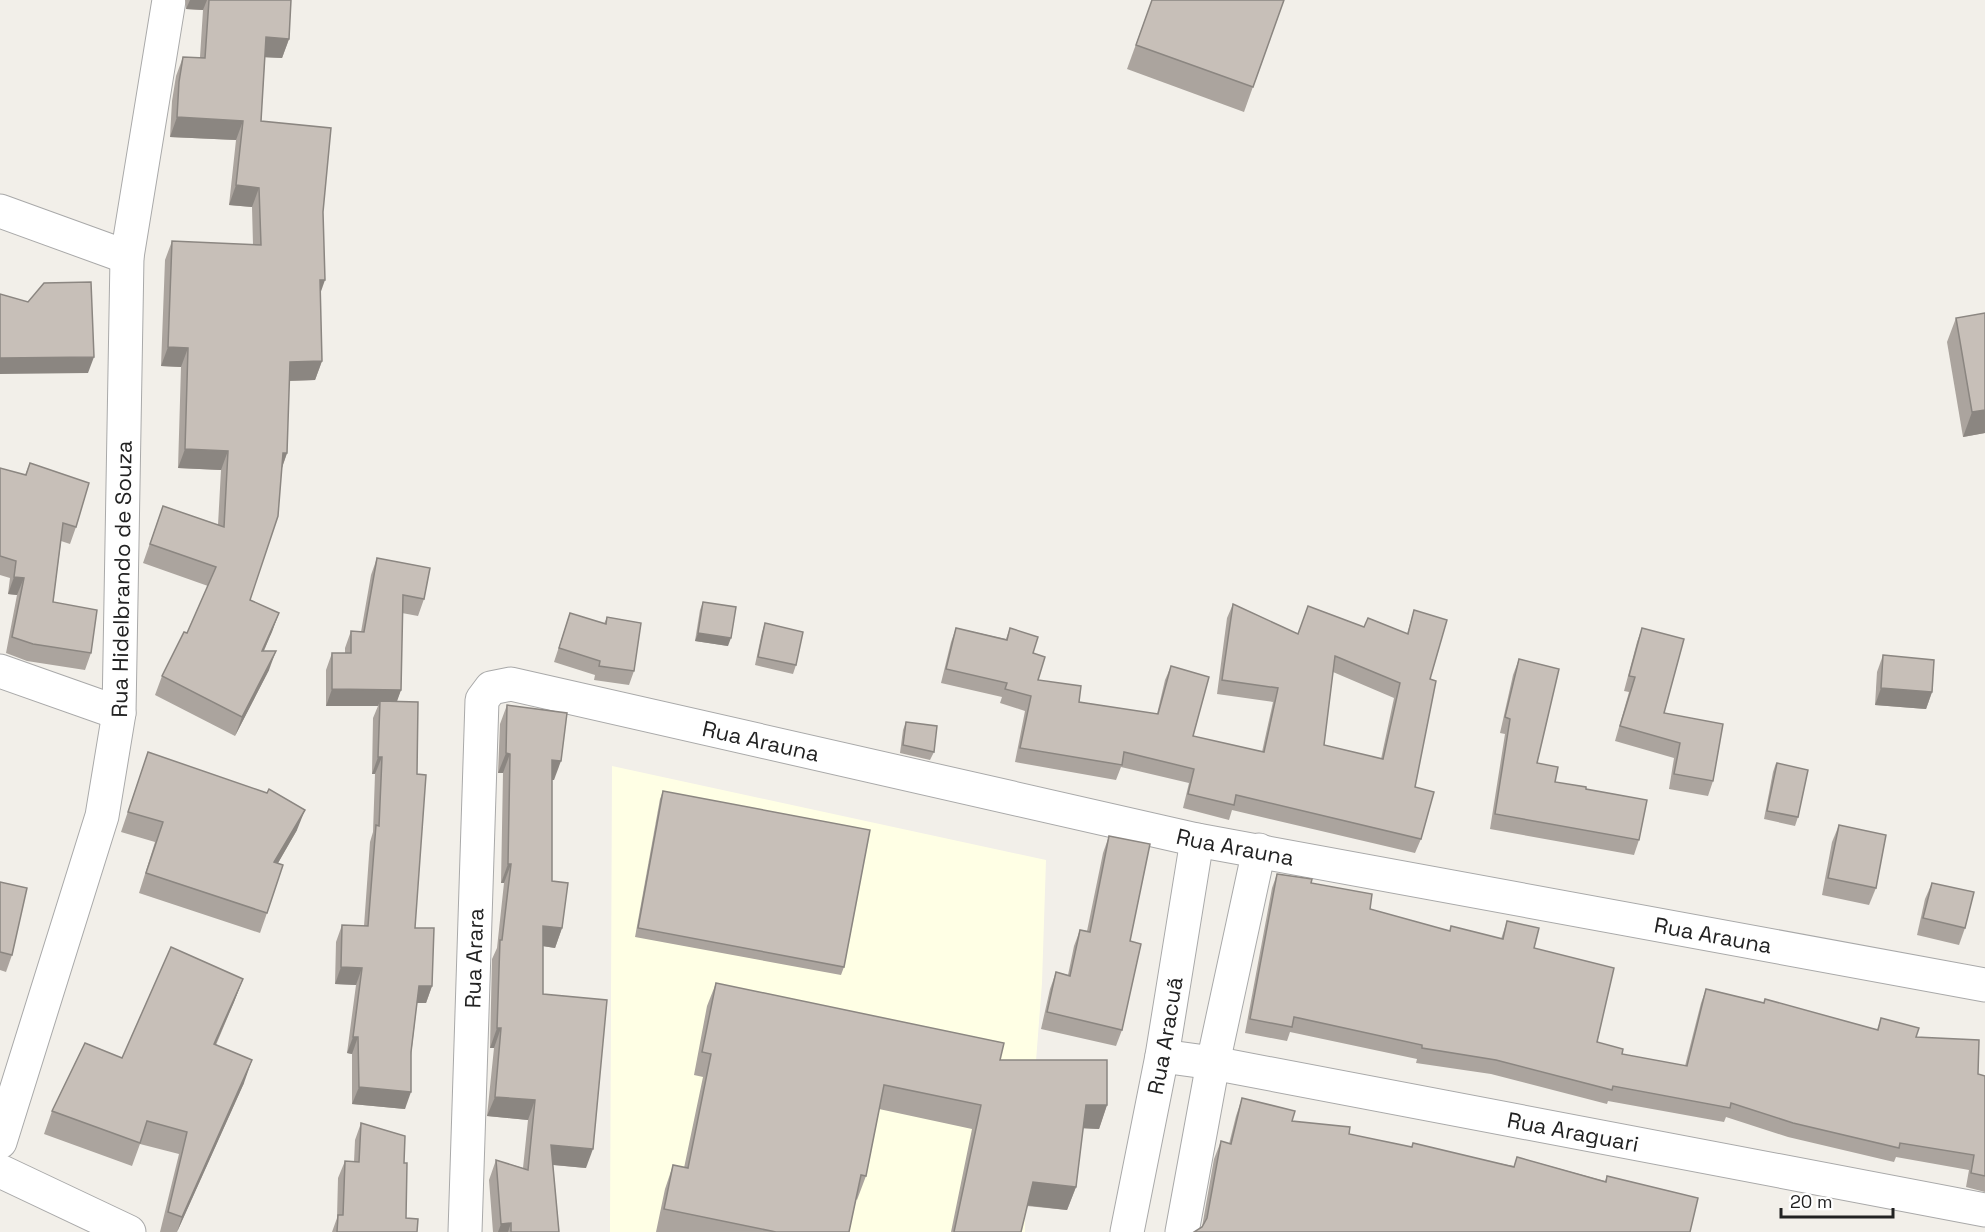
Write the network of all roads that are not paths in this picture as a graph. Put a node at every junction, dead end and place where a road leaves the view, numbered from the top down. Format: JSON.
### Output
{"nodes":[{"id":1,"x":169,"y":0,"type":"edge"},
{"id":2,"x":0,"y":211,"type":"edge"},
{"id":3,"x":127,"y":257,"type":"junction"},
{"id":4,"x":0,"y":670,"type":"edge"},
{"id":5,"x":492,"y":688,"type":"joint"},
{"id":6,"x":119,"y":713,"type":"junction"},
{"id":7,"x":1197,"y":840,"type":"junction"},
{"id":8,"x":1259,"y":850,"type":"junction"},
{"id":9,"x":1985,"y":985,"type":"edge"},
{"id":10,"x":1162,"y":1056,"type":"junction"},
{"id":11,"x":1214,"y":1063,"type":"junction"},
{"id":12,"x":0,"y":1142,"type":"edge"},
{"id":13,"x":0,"y":1171,"type":"edge"},
{"id":14,"x":1985,"y":1210,"type":"edge"},
{"id":15,"x":129,"y":1232,"type":"edge"},
{"id":16,"x":465,"y":1232,"type":"edge"},
{"id":17,"x":1127,"y":1232,"type":"edge"},
{"id":18,"x":1182,"y":1232,"type":"edge"}],
"edges":[{"from":1,"to":3,"type":"street","name":"Rua Hidelbrando de Souza"},
{"from":2,"to":3,"type":"street"},
{"from":3,"to":6,"type":"street","name":"Rua Hidelbrando de Souza"},
{"from":4,"to":6,"type":"street"},
{"from":5,"to":7,"type":"street","name":"Rua Arauna"},
{"from":5,"to":16,"type":"street","name":"Rua Arara"},
{"from":6,"to":12,"type":"street","name":"Rua Hidelbrando de Souza"},
{"from":7,"to":8,"type":"street","name":"Rua Arauna"},
{"from":7,"to":10,"type":"street","name":"Rua Aracuã"},
{"from":8,"to":9,"type":"street","name":"Rua Arauna"},
{"from":8,"to":11,"type":"street"},
{"from":10,"to":11,"type":"street","name":"Rua Araguari"},
{"from":10,"to":17,"type":"street","name":"Rua Aracuã"},
{"from":11,"to":14,"type":"street","name":"Rua Araguari"},
{"from":11,"to":18,"type":"street"},
{"from":13,"to":15,"type":"street"}]}
